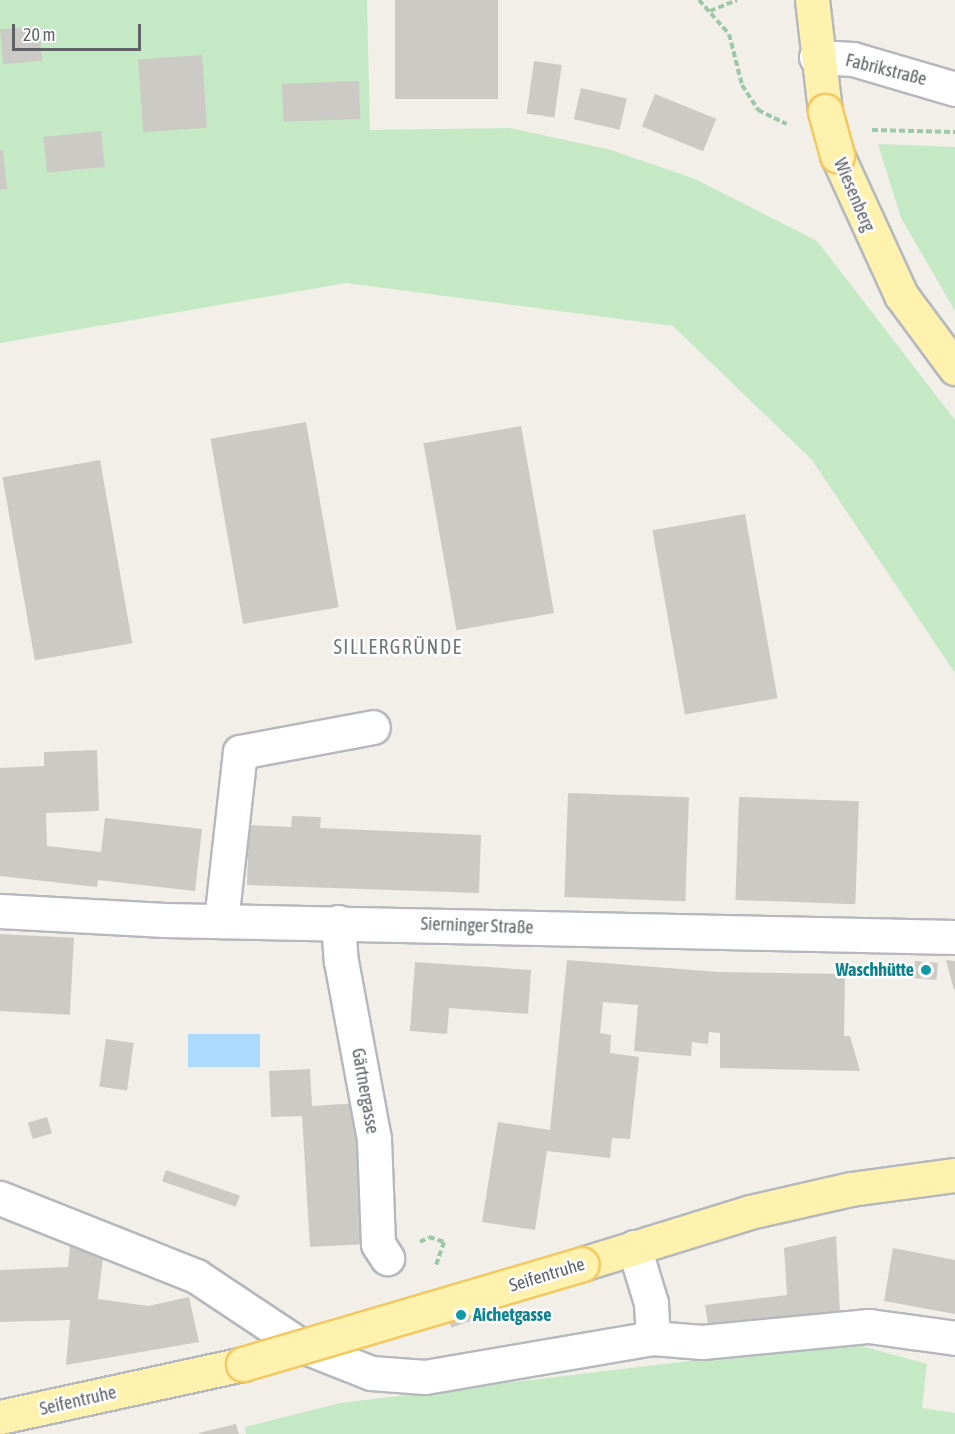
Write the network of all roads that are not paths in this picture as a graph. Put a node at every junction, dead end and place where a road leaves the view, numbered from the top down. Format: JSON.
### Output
{"nodes":[{"id":1,"x":812,"y":0,"type":"edge"},
{"id":2,"x":816,"y":57,"type":"junction"},
{"id":3,"x":955,"y":89,"type":"edge"},
{"id":4,"x":955,"y":368,"type":"edge"},
{"id":5,"x":373,"y":727,"type":"dead end"},
{"id":6,"x":0,"y":911,"type":"edge"},
{"id":7,"x":221,"y":921,"type":"junction"},
{"id":8,"x":338,"y":922,"type":"junction"},
{"id":9,"x":955,"y":937,"type":"edge"},
{"id":10,"x":955,"y":1174,"type":"edge"},
{"id":11,"x":0,"y":1198,"type":"edge"},
{"id":12,"x":634,"y":1247,"type":"junction"},
{"id":13,"x":387,"y":1258,"type":"dead end"},
{"id":14,"x":653,"y":1338,"type":"junction"},
{"id":15,"x":955,"y":1338,"type":"edge"},
{"id":16,"x":0,"y":1417,"type":"edge"}],
"edges":[{"from":1,"to":2,"type":"main road","name":"Wiesenberg"},
{"from":2,"to":3,"type":"street","name":"Fabrikstraße"},
{"from":2,"to":4,"type":"main road","name":"Wiesenberg","bridge":true},
{"from":5,"to":7,"type":"street"},
{"from":6,"to":7,"type":"street","name":"Sierninger Straße"},
{"from":7,"to":8,"type":"street","name":"Sierninger Straße"},
{"from":8,"to":9,"type":"street","name":"Sierninger Straße"},
{"from":8,"to":13,"type":"street","name":"Gärtnergasse"},
{"from":10,"to":12,"type":"main road","name":"Seifentruhe"},
{"from":11,"to":14,"type":"street"},
{"from":12,"to":14,"type":"street"},
{"from":12,"to":16,"type":"main road","name":"Seifentruhe","bridge":true},
{"from":14,"to":15,"type":"street"}]}
